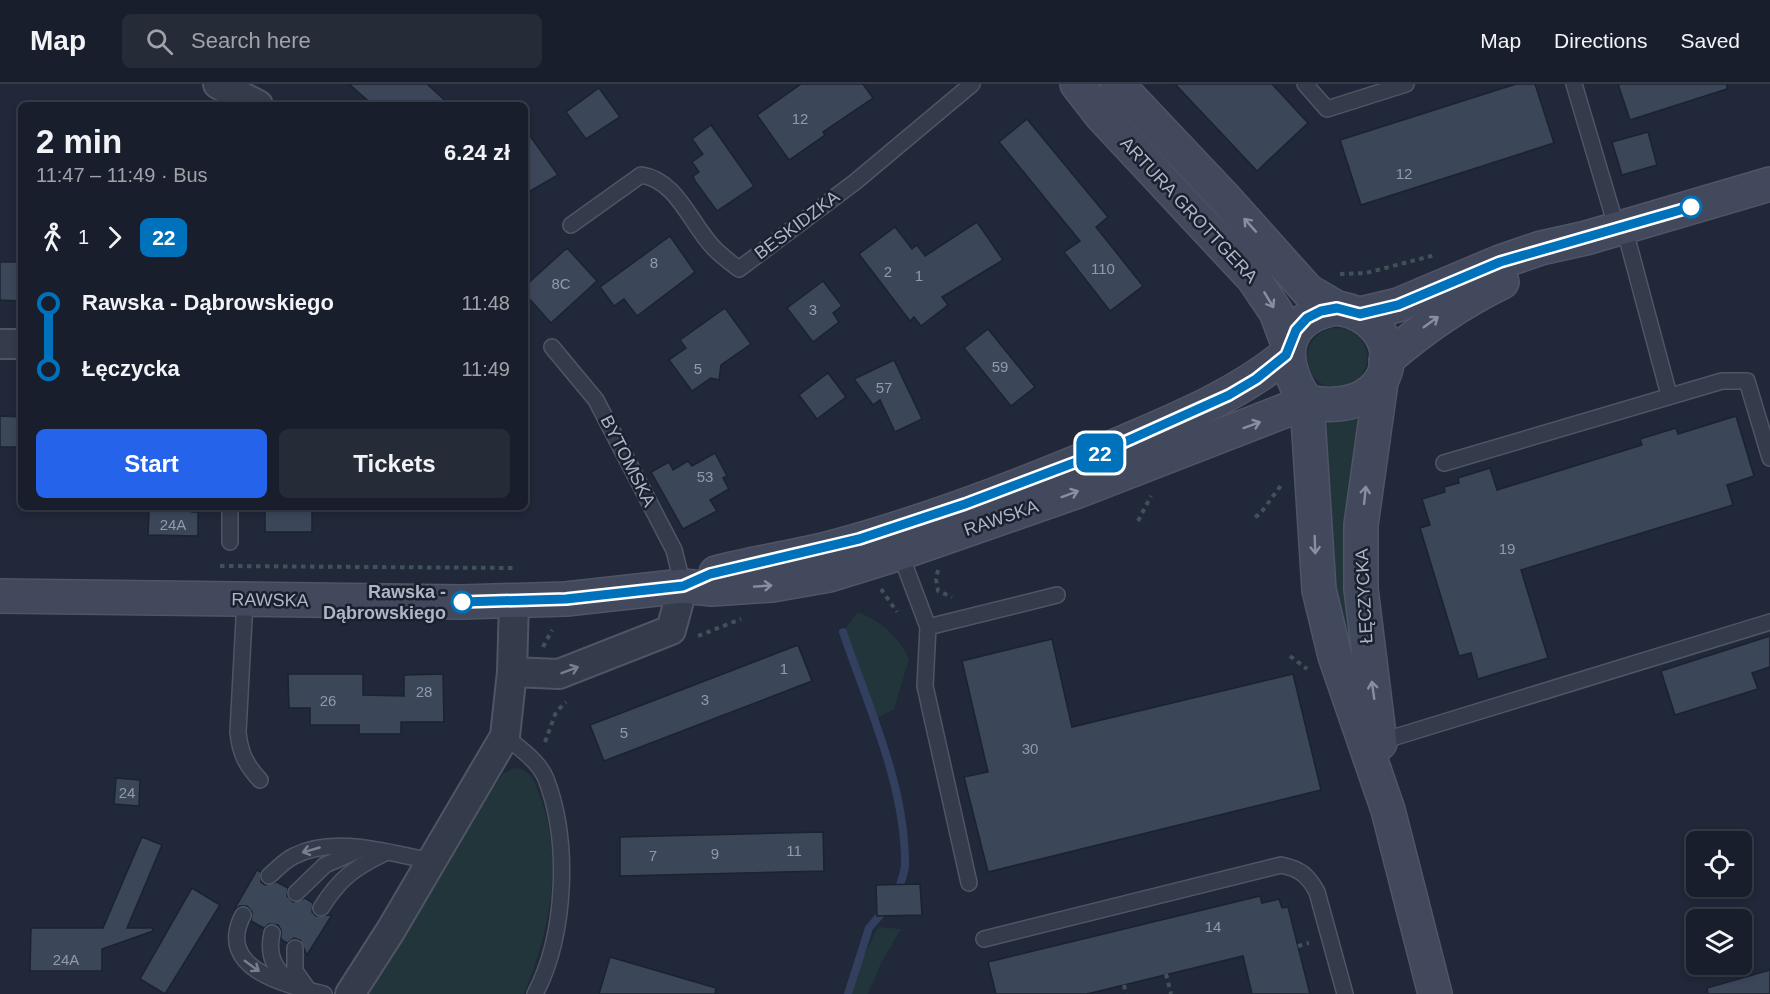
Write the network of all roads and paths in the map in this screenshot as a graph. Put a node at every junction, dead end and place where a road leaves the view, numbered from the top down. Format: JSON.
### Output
{"nodes":[{"id":1,"x":218,"y":84,"type":"edge"},
{"id":2,"x":972,"y":84,"type":"edge"},
{"id":3,"x":1077,"y":84,"type":"edge"},
{"id":4,"x":1117,"y":84,"type":"edge"},
{"id":5,"x":1305,"y":84,"type":"edge"},
{"id":6,"x":1406,"y":84,"type":"edge"},
{"id":7,"x":1574,"y":84,"type":"edge"},
{"id":8,"x":252,"y":102,"type":"edge"},
{"id":9,"x":1770,"y":184,"type":"edge"},
{"id":10,"x":571,"y":225,"type":"dead end"},
{"id":11,"x":1621,"y":228,"type":"junction"},
{"id":12,"x":1586,"y":238,"type":"junction"},
{"id":13,"x":1348,"y":311,"type":"junction"},
{"id":14,"x":0,"y":344,"type":"edge"},
{"id":15,"x":18,"y":344,"type":"edge"},
{"id":16,"x":552,"y":347,"type":"dead end"},
{"id":17,"x":1287,"y":350,"type":"junction"},
{"id":18,"x":1384,"y":371,"type":"junction"},
{"id":19,"x":1669,"y":395,"type":"junction"},
{"id":20,"x":1307,"y":402,"type":"junction"},
{"id":21,"x":1770,"y":458,"type":"edge"},
{"id":22,"x":1444,"y":463,"type":"dead end"},
{"id":23,"x":1283,"y":482,"type":"dead end"},
{"id":24,"x":230,"y":510,"type":"edge"},
{"id":25,"x":1255,"y":517,"type":"dead end"},
{"id":26,"x":230,"y":542,"type":"dead end"},
{"id":27,"x":900,"y":553,"type":"junction"},
{"id":28,"x":683,"y":586,"type":"junction"},
{"id":29,"x":1057,"y":595,"type":"dead end"},
{"id":30,"x":0,"y":596,"type":"edge"},
{"id":31,"x":244,"y":600,"type":"junction"},
{"id":32,"x":514,"y":601,"type":"junction"},
{"id":33,"x":1770,"y":622,"type":"edge"},
{"id":34,"x":928,"y":627,"type":"junction"},
{"id":35,"x":512,"y":672,"type":"junction"},
{"id":36,"x":505,"y":736,"type":"junction"},
{"id":37,"x":1379,"y":742,"type":"junction"},
{"id":38,"x":260,"y":780,"type":"dead end"},
{"id":39,"x":1388,"y":810,"type":"junction"},
{"id":40,"x":363,"y":849,"type":"junction"},
{"id":41,"x":385,"y":853,"type":"junction"},
{"id":42,"x":431,"y":861,"type":"junction"},
{"id":43,"x":269,"y":876,"type":"dead end"},
{"id":44,"x":969,"y":883,"type":"dead end"},
{"id":45,"x":296,"y":893,"type":"dead end"},
{"id":46,"x":321,"y":908,"type":"dead end"},
{"id":47,"x":243,"y":915,"type":"dead end"},
{"id":48,"x":272,"y":933,"type":"dead end"},
{"id":49,"x":984,"y":939,"type":"dead end"},
{"id":50,"x":295,"y":948,"type":"dead end"},
{"id":51,"x":1166,"y":974,"type":"dead end"},
{"id":52,"x":1124,"y":985,"type":"dead end"},
{"id":53,"x":294,"y":986,"type":"junction"},
{"id":54,"x":317,"y":992,"type":"edge"},
{"id":55,"x":350,"y":994,"type":"edge"},
{"id":56,"x":535,"y":994,"type":"edge"},
{"id":57,"x":1126,"y":994,"type":"edge"},
{"id":58,"x":1171,"y":994,"type":"edge"},
{"id":59,"x":1345,"y":994,"type":"edge"},
{"id":60,"x":1435,"y":994,"type":"edge"}],
"edges":[{"from":1,"to":8,"type":"street"},
{"from":2,"to":10,"type":"lane","name":"BESKIDZKA"},
{"from":3,"to":17,"type":"street","name":"ARTURA GROTTGERA","one_way":true},
{"from":13,"to":4,"type":"street","name":"ARTURA GROTTGERA","one_way":true},
{"from":5,"to":6,"type":"lane"},
{"from":7,"to":11,"type":"lane"},
{"from":9,"to":11,"type":"street"},
{"from":11,"to":12,"type":"street"},
{"from":11,"to":19,"type":"lane"},
{"from":12,"to":13,"type":"street"},
{"from":18,"to":12,"type":"street","one_way":true},
{"from":13,"to":17,"type":"street"},
{"from":13,"to":18,"type":"street"},
{"from":14,"to":15,"type":"street"},
{"from":16,"to":28,"type":"lane","name":"BYTOMSKA"},
{"from":17,"to":20,"type":"street"},
{"from":17,"to":28,"type":"street","name":"RAWSKA"},
{"from":18,"to":20,"type":"street"},
{"from":37,"to":18,"type":"street","name":"ŁĘCZYCKA","one_way":true},
{"from":19,"to":21,"type":"lane"},
{"from":19,"to":22,"type":"lane"},
{"from":27,"to":20,"type":"street","name":"RAWSKA","one_way":true},
{"from":20,"to":39,"type":"street","name":"ŁĘCZYCKA","one_way":true},
{"from":23,"to":25,"type":"path"},
{"from":24,"to":26,"type":"lane"},
{"from":28,"to":27,"type":"street","name":"RAWSKA","one_way":true},
{"from":27,"to":34,"type":"lane"},
{"from":28,"to":32,"type":"street","name":"RAWSKA"},
{"from":35,"to":28,"type":"street","one_way":true},
{"from":29,"to":34,"type":"lane"},
{"from":30,"to":31,"type":"street","name":"RAWSKA"},
{"from":31,"to":32,"type":"street","name":"RAWSKA"},
{"from":31,"to":38,"type":"lane"},
{"from":32,"to":35,"type":"street"},
{"from":33,"to":37,"type":"lane"},
{"from":34,"to":44,"type":"lane"},
{"from":35,"to":36,"type":"street"},
{"from":36,"to":42,"type":"street"},
{"from":36,"to":56,"type":"lane"},
{"from":37,"to":39,"type":"street","name":"ŁĘCZYCKA"},
{"from":39,"to":60,"type":"street","name":"ŁĘCZYCKA"},
{"from":40,"to":41,"type":"lane"},
{"from":40,"to":43,"type":"lane","one_way":true},
{"from":40,"to":45,"type":"lane"},
{"from":41,"to":42,"type":"lane"},
{"from":41,"to":46,"type":"lane"},
{"from":42,"to":55,"type":"street"},
{"from":47,"to":53,"type":"lane","one_way":true},
{"from":48,"to":53,"type":"lane"},
{"from":49,"to":59,"type":"lane"},
{"from":50,"to":54,"type":"lane"},
{"from":51,"to":58,"type":"path"},
{"from":52,"to":57,"type":"path"},
{"from":53,"to":54,"type":"lane"}]}
